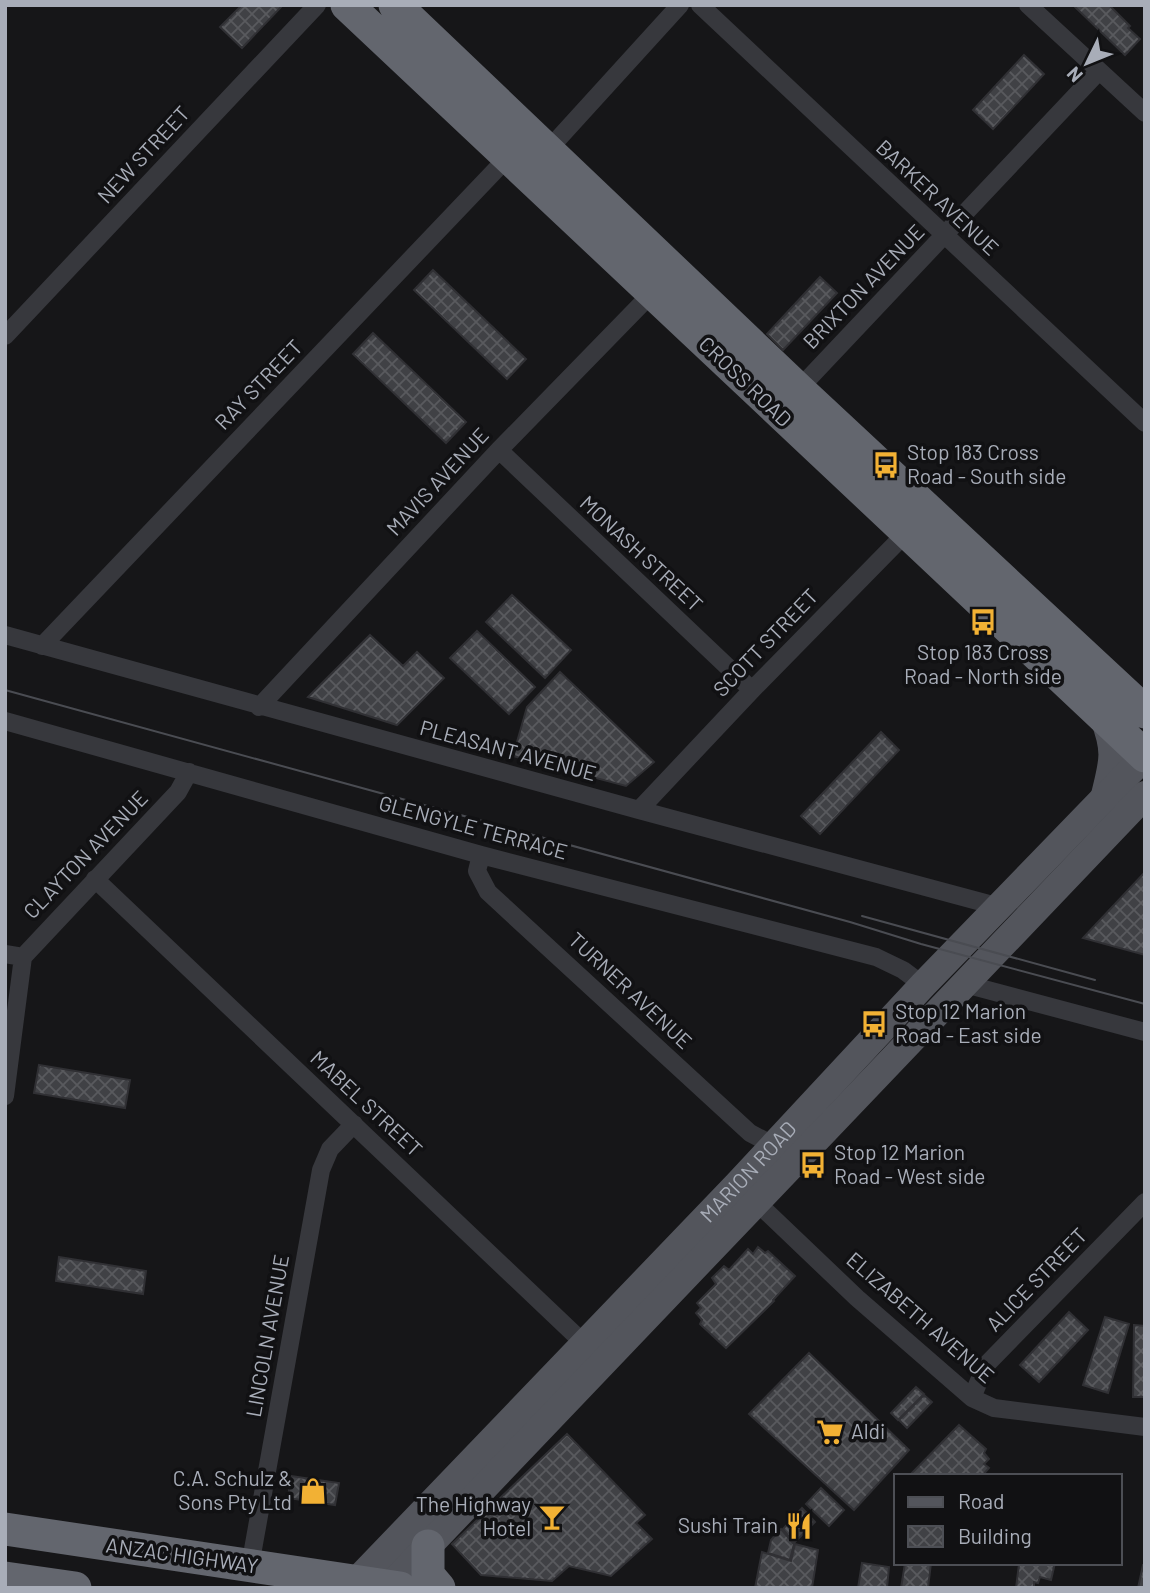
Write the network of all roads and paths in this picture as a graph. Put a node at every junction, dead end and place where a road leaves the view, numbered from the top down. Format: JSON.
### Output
{"nodes":[{"id":1,"x":317,"y":5,"type":"edge"},
{"id":2,"x":347,"y":5,"type":"edge"},
{"id":3,"x":395,"y":5,"type":"edge"},
{"id":4,"x":680,"y":5,"type":"edge"},
{"id":5,"x":700,"y":5,"type":"edge"},
{"id":6,"x":1028,"y":5,"type":"edge"},
{"id":7,"x":1100,"y":71,"type":"junction"},
{"id":8,"x":1144,"y":111,"type":"edge"},
{"id":9,"x":548,"y":150,"type":"junction"},
{"id":10,"x":509,"y":156,"type":"junction"},
{"id":11,"x":944,"y":236,"type":"junction"},
{"id":12,"x":664,"y":282,"type":"junction"},
{"id":13,"x":5,"y":336,"type":"edge"},
{"id":14,"x":788,"y":401,"type":"junction"},
{"id":15,"x":1145,"y":423,"type":"edge"},
{"id":16,"x":499,"y":450,"type":"junction"},
{"id":17,"x":917,"y":522,"type":"junction"},
{"id":18,"x":5,"y":635,"type":"edge"},
{"id":19,"x":42,"y":646,"type":"junction"},
{"id":20,"x":752,"y":690,"type":"junction"},
{"id":21,"x":1139,"y":702,"type":"edge"},
{"id":22,"x":259,"y":706,"type":"junction"},
{"id":23,"x":1104,"y":719,"type":"junction"},
{"id":24,"x":5,"y":721,"type":"edge"},
{"id":25,"x":1145,"y":756,"type":"edge"},
{"id":26,"x":189,"y":772,"type":"junction"},
{"id":27,"x":1104,"y":798,"type":"junction"},
{"id":28,"x":1140,"y":804,"type":"edge"},
{"id":29,"x":639,"y":810,"type":"junction"},
{"id":30,"x":481,"y":855,"type":"junction"},
{"id":31,"x":95,"y":879,"type":"junction"},
{"id":32,"x":1000,"y":907,"type":"junction"},
{"id":33,"x":14,"y":956,"type":"edge"},
{"id":34,"x":965,"y":984,"type":"junction"},
{"id":35,"x":923,"y":985,"type":"junction"},
{"id":36,"x":1145,"y":1032,"type":"edge"},
{"id":37,"x":5,"y":1096,"type":"edge"},
{"id":38,"x":354,"y":1124,"type":"junction"},
{"id":39,"x":775,"y":1146,"type":"junction"},
{"id":40,"x":748,"y":1194,"type":"junction"},
{"id":41,"x":1145,"y":1202,"type":"edge"},
{"id":42,"x":594,"y":1353,"type":"junction"},
{"id":43,"x":972,"y":1398,"type":"junction"},
{"id":44,"x":1145,"y":1427,"type":"edge"},
{"id":45,"x":5,"y":1531,"type":"edge"},
{"id":46,"x":428,"y":1546,"type":"junction"},
{"id":47,"x":250,"y":1566,"type":"junction"},
{"id":48,"x":10,"y":1578,"type":"edge"},
{"id":49,"x":353,"y":1585,"type":"edge"},
{"id":50,"x":392,"y":1587,"type":"edge"},
{"id":51,"x":75,"y":1588,"type":"edge"},
{"id":52,"x":439,"y":1588,"type":"edge"}],
"edges":[{"from":1,"to":13,"type":"street","name":"NEW STREET"},
{"from":2,"to":10,"type":"highway","name":"CROSS ROAD"},
{"from":3,"to":9,"type":"highway","name":"CROSS ROAD"},
{"from":4,"to":9,"type":"street"},
{"from":5,"to":11,"type":"street","name":"BARKER AVENUE"},
{"from":6,"to":7,"type":"street"},
{"from":7,"to":8,"type":"street"},
{"from":7,"to":11,"type":"street","name":"BRIXTON AVENUE"},
{"from":9,"to":12,"type":"highway","name":"CROSS ROAD"},
{"from":10,"to":12,"type":"highway","name":"CROSS ROAD"},
{"from":10,"to":19,"type":"street","name":"RAY STREET"},
{"from":11,"to":14,"type":"street","name":"BRIXTON AVENUE"},
{"from":11,"to":15,"type":"street","name":"BARKER AVENUE"},
{"from":12,"to":14,"type":"highway","name":"CROSS ROAD"},
{"from":12,"to":16,"type":"street","name":"MAVIS AVENUE"},
{"from":14,"to":17,"type":"highway","name":"CROSS ROAD"},
{"from":16,"to":20,"type":"street","name":"MONASH STREET"},
{"from":16,"to":22,"type":"street","name":"MAVIS AVENUE"},
{"from":17,"to":20,"type":"street","name":"SCOTT STREET"},
{"from":17,"to":21,"type":"highway","name":"CROSS ROAD"},
{"from":17,"to":23,"type":"highway","name":"CROSS ROAD"},
{"from":18,"to":19,"type":"street","name":"PLEASANT AVENUE"},
{"from":19,"to":22,"type":"street","name":"PLEASANT AVENUE"},
{"from":20,"to":29,"type":"street","name":"SCOTT STREET"},
{"from":22,"to":29,"type":"street","name":"PLEASANT AVENUE"},
{"from":23,"to":25,"type":"highway","name":"CROSS ROAD"},
{"from":23,"to":27,"type":"main road"},
{"from":24,"to":26,"type":"street","name":"GLENGYLE TERRACE"},
{"from":25,"to":27,"type":"main road","name":"MARION ROAD"},
{"from":26,"to":30,"type":"street","name":"GLENGYLE TERRACE"},
{"from":26,"to":31,"type":"street","name":"CLAYTON AVENUE"},
{"from":27,"to":32,"type":"main road","name":"MARION ROAD"},
{"from":28,"to":34,"type":"main road","name":"MARION ROAD"},
{"from":29,"to":32,"type":"street","name":"PLEASANT AVENUE"},
{"from":30,"to":35,"type":"street","name":"GLENGYLE TERRACE"},
{"from":30,"to":39,"type":"street","name":"TURNER AVENUE"},
{"from":31,"to":33,"type":"street","name":"CLAYTON AVENUE"},
{"from":31,"to":38,"type":"street","name":"MABEL STREET"},
{"from":32,"to":35,"type":"main road","name":"MARION ROAD"},
{"from":33,"to":37,"type":"street","name":"CLAYTON AVENUE"},
{"from":34,"to":36,"type":"street"},
{"from":34,"to":40,"type":"main road","name":"MARION ROAD"},
{"from":35,"to":39,"type":"main road","name":"MARION ROAD"},
{"from":38,"to":42,"type":"street","name":"MABEL STREET"},
{"from":38,"to":47,"type":"street","name":"LINCOLN AVENUE"},
{"from":39,"to":40,"type":"main road","name":"MARION ROAD"},
{"from":40,"to":42,"type":"main road","name":"MARION ROAD"},
{"from":40,"to":43,"type":"street","name":"ELIZABETH AVENUE"},
{"from":41,"to":43,"type":"street","name":"ALICE STREET"},
{"from":42,"to":46,"type":"main road","name":"MARION ROAD"},
{"from":42,"to":49,"type":"main road","name":"MARION ROAD"},
{"from":43,"to":44,"type":"street","name":"ELIZABETH AVENUE"},
{"from":45,"to":47,"type":"highway","name":"ANZAC HIGHWAY"},
{"from":45,"to":48,"type":"highway"},
{"from":46,"to":50,"type":"main road","name":"MARION ROAD"},
{"from":46,"to":52,"type":"highway"},
{"from":47,"to":49,"type":"highway","name":"ANZAC HIGHWAY"},
{"from":48,"to":51,"type":"highway"},
{"from":49,"to":50,"type":"highway","name":"ANZAC HIGHWAY"}]}
